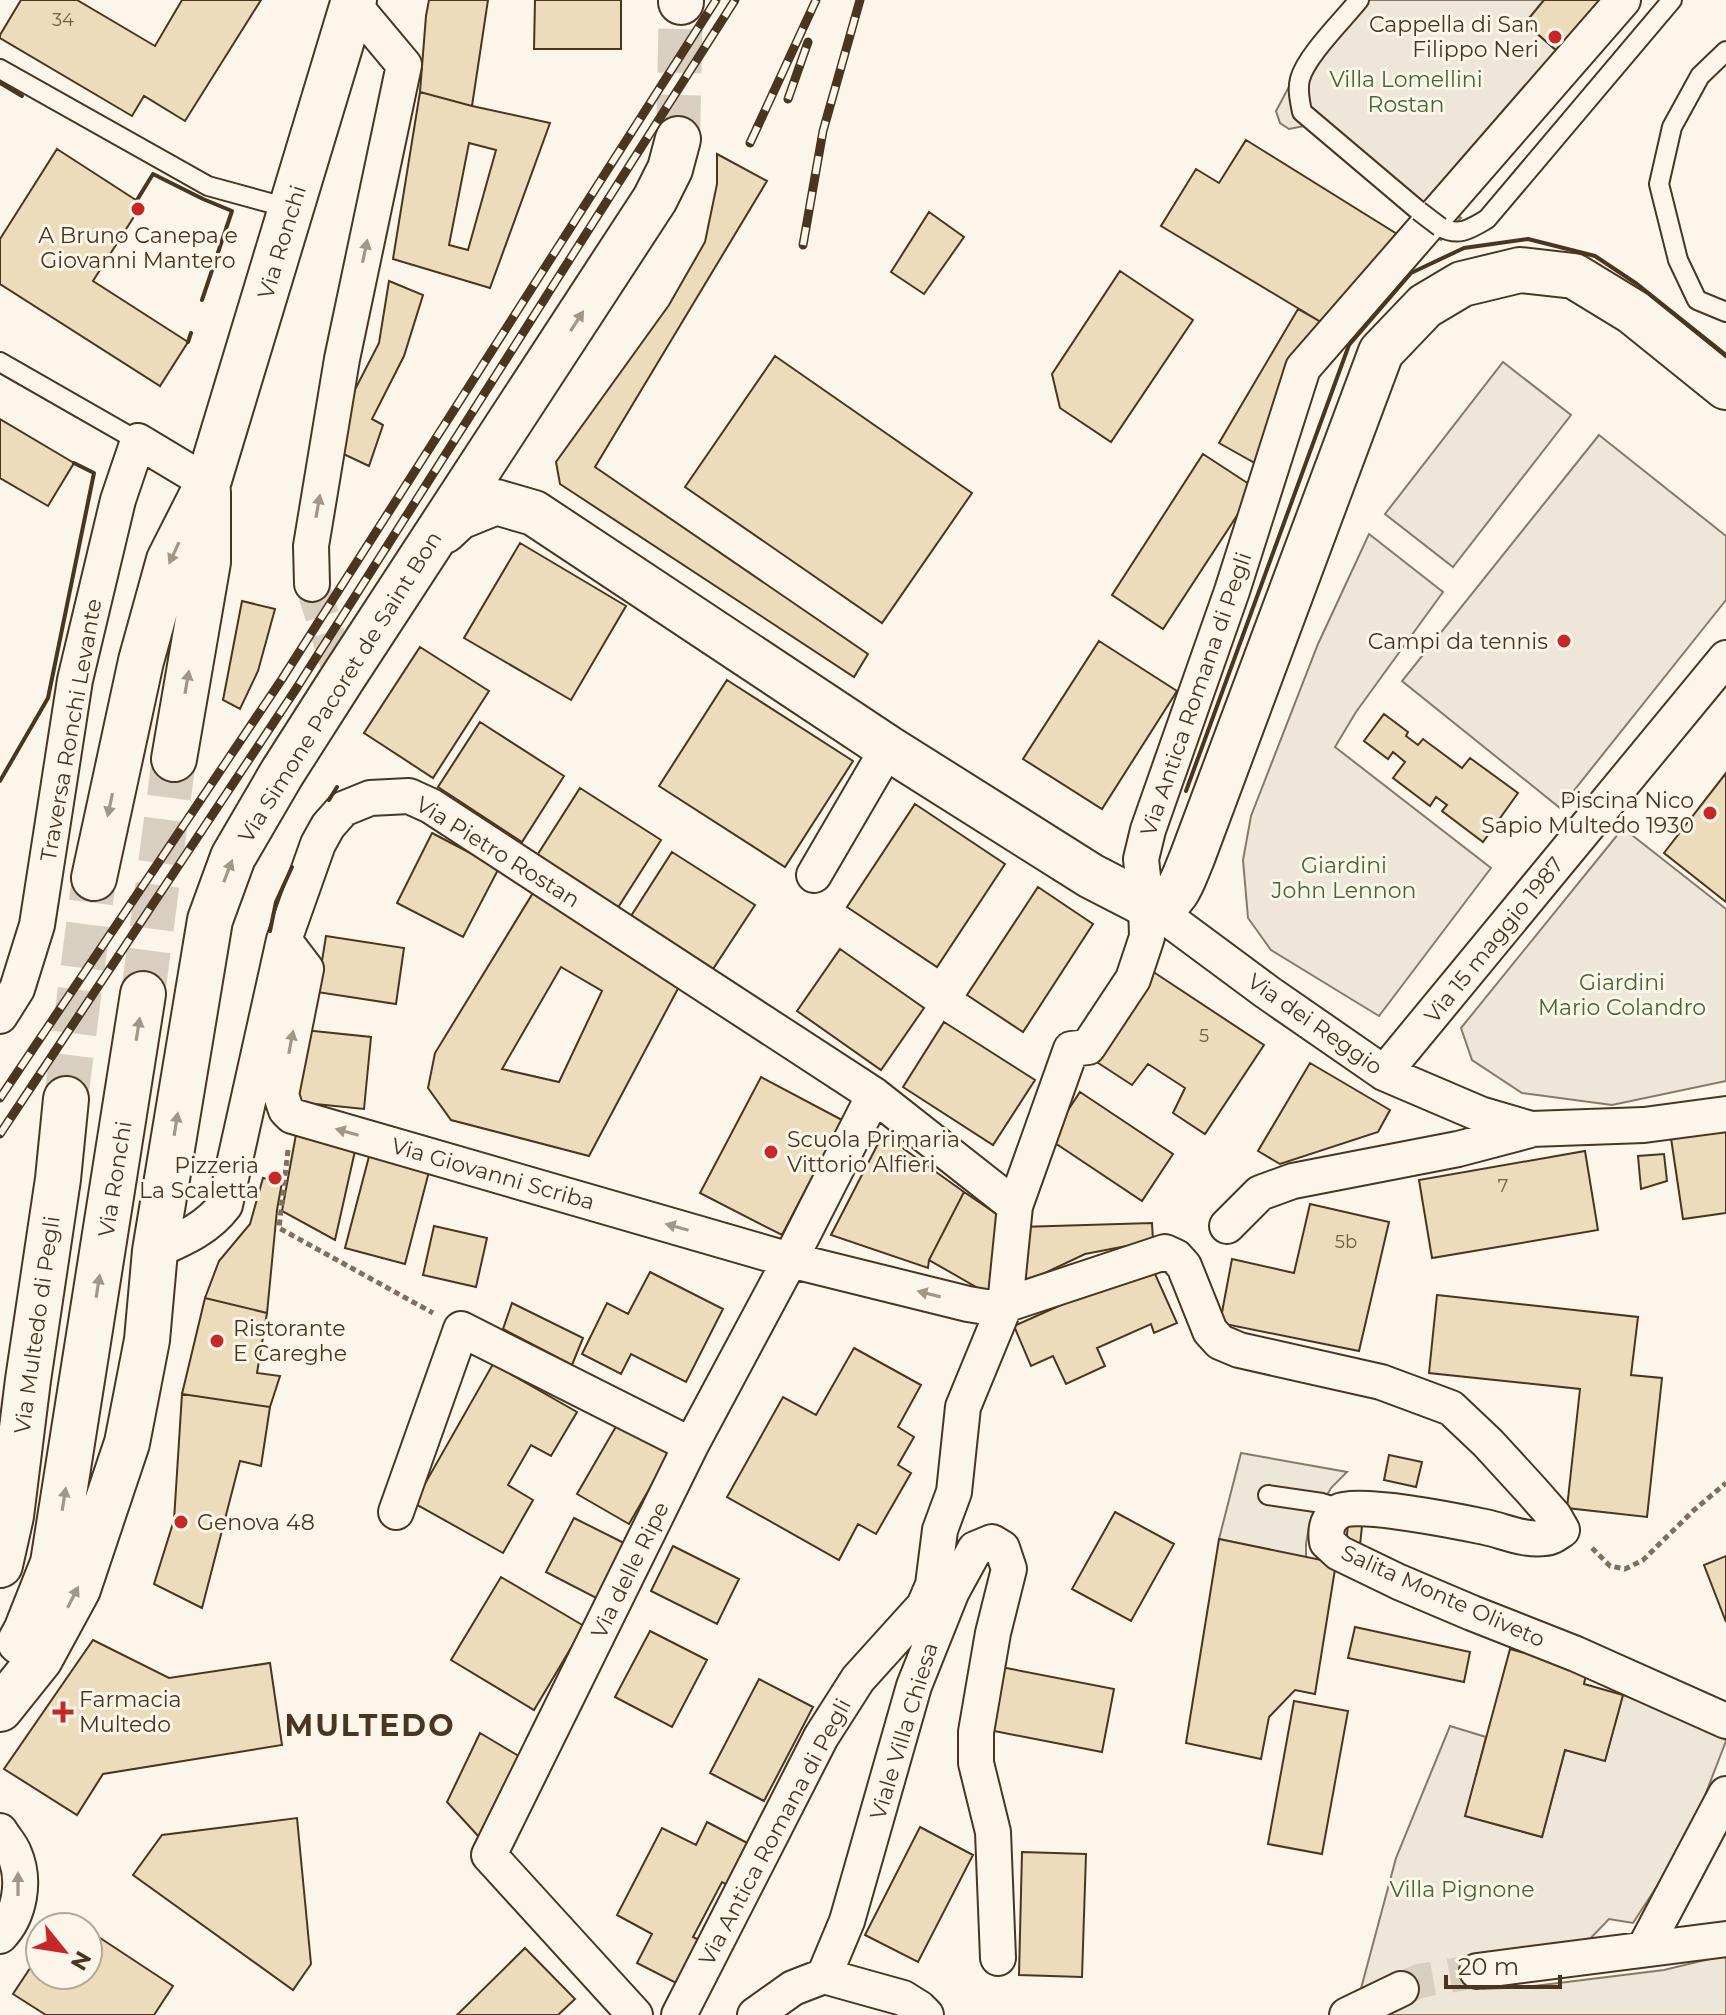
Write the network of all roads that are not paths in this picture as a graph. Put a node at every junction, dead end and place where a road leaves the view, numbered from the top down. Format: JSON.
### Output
{"nodes":[{"id":1,"x":1359,"y":0,"type":"edge"},
{"id":2,"x":1623,"y":0,"type":"edge"},
{"id":3,"x":1672,"y":0,"type":"edge"},
{"id":4,"x":354,"y":2,"type":"edge"},
{"id":5,"x":1726,"y":51,"type":"edge"},
{"id":6,"x":0,"y":69,"type":"edge"},
{"id":7,"x":678,"y":139,"type":"tunnel mouth"},
{"id":8,"x":292,"y":209,"type":"junction"},
{"id":9,"x":1726,"y":312,"type":"edge"},
{"id":10,"x":0,"y":362,"type":"edge"},
{"id":11,"x":534,"y":386,"type":"junction"},
{"id":12,"x":1726,"y":387,"type":"edge"},
{"id":13,"x":138,"y":441,"type":"junction"},
{"id":14,"x":208,"y":483,"type":"junction"},
{"id":15,"x":534,"y":513,"type":"junction"},
{"id":16,"x":426,"y":549,"type":"junction"},
{"id":17,"x":312,"y":584,"type":"tunnel mouth"},
{"id":18,"x":1726,"y":658,"type":"edge"},
{"id":19,"x":888,"y":748,"type":"junction"},
{"id":20,"x":174,"y":759,"type":"tunnel mouth"},
{"id":21,"x":814,"y":875,"type":"dead end"},
{"id":22,"x":94,"y":878,"type":"tunnel mouth"},
{"id":23,"x":1151,"y":907,"type":"junction"},
{"id":24,"x":284,"y":940,"type":"junction"},
{"id":25,"x":143,"y":994,"type":"tunnel mouth"},
{"id":26,"x":0,"y":1016,"type":"edge"},
{"id":27,"x":1384,"y":1073,"type":"junction"},
{"id":28,"x":874,"y":1095,"type":"junction"},
{"id":29,"x":66,"y":1099,"type":"tunnel mouth"},
{"id":30,"x":1726,"y":1114,"type":"edge"},
{"id":31,"x":1531,"y":1129,"type":"junction"},
{"id":32,"x":58,"y":1179,"type":"junction"},
{"id":33,"x":1015,"y":1206,"type":"junction"},
{"id":34,"x":1227,"y":1226,"type":"dead end"},
{"id":35,"x":155,"y":1251,"type":"junction"},
{"id":36,"x":790,"y":1260,"type":"junction"},
{"id":37,"x":1005,"y":1305,"type":"junction"},
{"id":38,"x":147,"y":1340,"type":"junction"},
{"id":39,"x":85,"y":1363,"type":"junction"},
{"id":40,"x":691,"y":1445,"type":"junction"},
{"id":41,"x":1268,"y":1495,"type":"dead end"},
{"id":42,"x":1342,"y":1509,"type":"junction"},
{"id":43,"x":396,"y":1512,"type":"dead end"},
{"id":44,"x":0,"y":1565,"type":"edge"},
{"id":45,"x":0,"y":1676,"type":"edge"},
{"id":46,"x":0,"y":1709,"type":"edge"},
{"id":47,"x":1726,"y":1721,"type":"edge"},
{"id":48,"x":1726,"y":1794,"type":"edge"},
{"id":49,"x":0,"y":1831,"type":"edge"},
{"id":50,"x":0,"y":1936,"type":"edge"},
{"id":51,"x":1726,"y":1939,"type":"edge"},
{"id":52,"x":1644,"y":1949,"type":"junction"},
{"id":53,"x":998,"y":1958,"type":"dead end"},
{"id":54,"x":1477,"y":1971,"type":"tunnel mouth"},
{"id":55,"x":824,"y":1976,"type":"junction"},
{"id":56,"x":1401,"y":1989,"type":"tunnel mouth"},
{"id":57,"x":635,"y":2015,"type":"edge"},
{"id":58,"x":679,"y":2015,"type":"edge"},
{"id":59,"x":755,"y":2015,"type":"edge"},
{"id":60,"x":926,"y":2015,"type":"edge"},
{"id":61,"x":1347,"y":2015,"type":"edge"}],
"edges":[{"from":1,"to":3,"type":"lane","bridge":true},
{"from":2,"to":23,"type":"street","name":"Via Antica Romana di Pegli"},
{"from":4,"to":8,"type":"main road","name":"Via Ronchi"},
{"from":17,"to":4,"type":"street","one_way":true},
{"from":5,"to":9,"type":"lane"},
{"from":6,"to":8,"type":"lane"},
{"from":11,"to":7,"type":"main road","name":"Via Simone Pacoret de Saint Bon","one_way":true},
{"from":8,"to":14,"type":"main road","name":"Via Ronchi"},
{"from":10,"to":13,"type":"lane"},
{"from":11,"to":15,"type":"main road"},
{"from":11,"to":16,"type":"main road","name":"Via Simone Pacoret de Saint Bon"},
{"from":12,"to":23,"type":"main road"},
{"from":13,"to":14,"type":"street"},
{"from":13,"to":26,"type":"street","name":"Traversa Ronchi Levante"},
{"from":20,"to":14,"type":"main road","name":"Via Ronchi","one_way":true},
{"from":14,"to":22,"type":"main road","name":"Via Ronchi","one_way":true},
{"from":15,"to":16,"type":"main road"},
{"from":15,"to":19,"type":"main road"},
{"from":35,"to":16,"type":"main road","name":"Via Simone Pacoret de Saint Bon","one_way":true},
{"from":18,"to":27,"type":"street","name":"Via 15 maggio 1987"},
{"from":19,"to":21,"type":"street"},
{"from":19,"to":23,"type":"main road"},
{"from":23,"to":27,"type":"street","name":"Via dei Reggio"},
{"from":23,"to":33,"type":"street","name":"Via Antica Romana di Pegli"},
{"from":24,"to":28,"type":"street","name":"Via Pietro Rostan"},
{"from":24,"to":35,"type":"street","name":"Via Pietro Rostan"},
{"from":36,"to":24,"type":"street","name":"Via Giovanni Scriba","one_way":true},
{"from":39,"to":25,"type":"main road","name":"Via Ronchi","one_way":true},
{"from":27,"to":31,"type":"street","name":"Via dei Reggio"},
{"from":28,"to":33,"type":"street","name":"Via Pietro Rostan"},
{"from":28,"to":36,"type":"street","name":"Via delle Ripe"},
{"from":29,"to":32,"type":"main road","name":"Via Multedo di Pegli"},
{"from":30,"to":31,"type":"street","name":"Via dei Reggio"},
{"from":31,"to":34,"type":"street"},
{"from":32,"to":39,"type":"main road","name":"Via Multedo di Pegli"},
{"from":32,"to":44,"type":"main road","name":"Via Multedo di Pegli"},
{"from":33,"to":37,"type":"street","name":"Via Antica Romana di Pegli"},
{"from":35,"to":38,"type":"main road","name":"Via Simone Pacoret de Saint Bon"},
{"from":37,"to":36,"type":"street","name":"Via Giovanni Scriba","one_way":true},
{"from":36,"to":40,"type":"street","name":"Via delle Ripe"},
{"from":37,"to":42,"type":"street","name":"Salita Monte Oliveto"},
{"from":37,"to":58,"type":"street","name":"Via Antica Romana di Pegli"},
{"from":38,"to":39,"type":"main road"},
{"from":46,"to":38,"type":"main road","one_way":true},
{"from":45,"to":39,"type":"main road","one_way":true},
{"from":40,"to":43,"type":"street"},
{"from":40,"to":57,"type":"street","name":"Via delle Ripe"},
{"from":41,"to":42,"type":"lane"},
{"from":42,"to":47,"type":"street","name":"Salita Monte Oliveto"},
{"from":48,"to":52,"type":"street"},
{"from":50,"to":49,"type":"street","one_way":true},
{"from":51,"to":52,"type":"street"},
{"from":52,"to":54,"type":"street"},
{"from":53,"to":55,"type":"street","name":"Viale Villa Chiesa"},
{"from":55,"to":59,"type":"street"},
{"from":55,"to":60,"type":"street"},
{"from":56,"to":61,"type":"street"}]}
